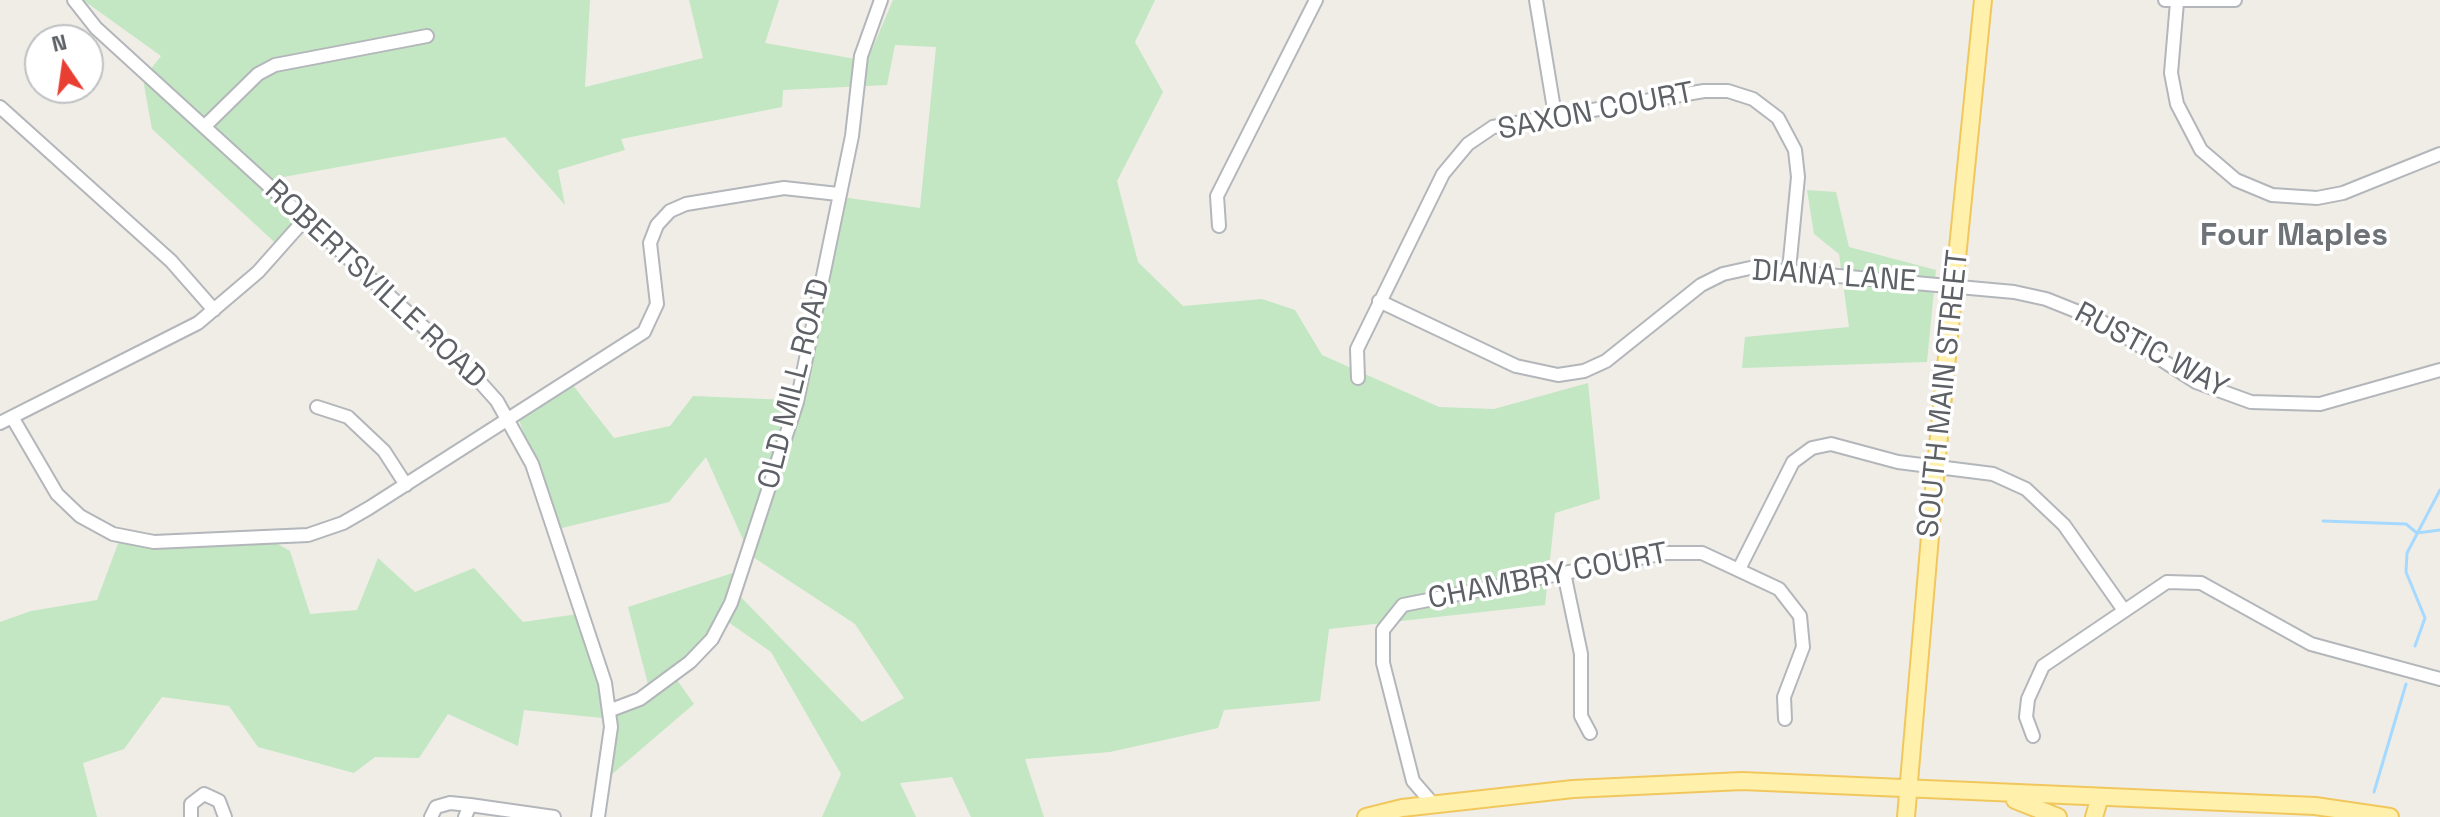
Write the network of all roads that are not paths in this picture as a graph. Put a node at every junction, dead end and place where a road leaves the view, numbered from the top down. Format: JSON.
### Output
{"nodes":[{"id":1,"x":74,"y":0,"type":"edge"},
{"id":2,"x":881,"y":0,"type":"edge"},
{"id":3,"x":1316,"y":0,"type":"edge"},
{"id":4,"x":1536,"y":0,"type":"edge"},
{"id":5,"x":1983,"y":0,"type":"edge"},
{"id":6,"x":2235,"y":0,"type":"edge"},
{"id":7,"x":2171,"y":1,"type":"edge"},
{"id":8,"x":427,"y":36,"type":"dead end"},
{"id":9,"x":0,"y":107,"type":"edge"},
{"id":10,"x":1555,"y":115,"type":"junction"},
{"id":11,"x":206,"y":125,"type":"junction"},
{"id":12,"x":2440,"y":154,"type":"edge"},
{"id":13,"x":838,"y":194,"type":"junction"},
{"id":14,"x":306,"y":218,"type":"junction"},
{"id":15,"x":1219,"y":226,"type":"dead end"},
{"id":16,"x":1789,"y":270,"type":"junction"},
{"id":17,"x":1954,"y":286,"type":"junction"},
{"id":18,"x":1379,"y":301,"type":"junction"},
{"id":19,"x":214,"y":310,"type":"junction"},
{"id":20,"x":2440,"y":370,"type":"edge"},
{"id":21,"x":1358,"y":378,"type":"dead end"},
{"id":22,"x":317,"y":407,"type":"dead end"},
{"id":23,"x":6,"y":420,"type":"edge"},
{"id":24,"x":509,"y":421,"type":"junction"},
{"id":25,"x":1936,"y":466,"type":"junction"},
{"id":26,"x":406,"y":485,"type":"junction"},
{"id":27,"x":1739,"y":569,"type":"junction"},
{"id":28,"x":1564,"y":573,"type":"junction"},
{"id":29,"x":2123,"y":609,"type":"junction"},
{"id":30,"x":2440,"y":679,"type":"edge"},
{"id":31,"x":611,"y":710,"type":"junction"},
{"id":32,"x":1785,"y":719,"type":"dead end"},
{"id":33,"x":1590,"y":733,"type":"dead end"},
{"id":34,"x":2033,"y":736,"type":"dead end"},
{"id":35,"x":1413,"y":781,"type":"junction"},
{"id":36,"x":1907,"y":789,"type":"junction"},
{"id":37,"x":1987,"y":793,"type":"junction"},
{"id":38,"x":2100,"y":797,"type":"junction"},
{"id":39,"x":1433,"y":804,"type":"junction"},
{"id":40,"x":1402,"y":808,"type":"junction"},
{"id":41,"x":467,"y":811,"type":"edge"},
{"id":42,"x":191,"y":817,"type":"edge"},
{"id":43,"x":225,"y":817,"type":"edge"},
{"id":44,"x":431,"y":817,"type":"edge"},
{"id":45,"x":554,"y":817,"type":"edge"},
{"id":46,"x":598,"y":817,"type":"edge"},
{"id":47,"x":1366,"y":817,"type":"edge"},
{"id":48,"x":1906,"y":817,"type":"edge"},
{"id":49,"x":2058,"y":817,"type":"edge"},
{"id":50,"x":2094,"y":817,"type":"edge"},
{"id":51,"x":2390,"y":817,"type":"edge"}],
"edges":[{"from":1,"to":11,"type":"street","name":"ROBERTSVILLE ROAD"},
{"from":2,"to":13,"type":"street","name":"OLD MILL ROAD"},
{"from":3,"to":15,"type":"street"},
{"from":4,"to":10,"type":"street"},
{"from":5,"to":17,"type":"main road","name":"SOUTH MAIN STREET"},
{"from":6,"to":7,"type":"street"},
{"from":7,"to":12,"type":"street"},
{"from":8,"to":11,"type":"street"},
{"from":9,"to":19,"type":"street"},
{"from":10,"to":16,"type":"street","name":"SAXON COURT"},
{"from":10,"to":18,"type":"street","name":"SAXON COURT"},
{"from":11,"to":14,"type":"street","name":"ROBERTSVILLE ROAD"},
{"from":13,"to":24,"type":"street"},
{"from":13,"to":31,"type":"street","name":"OLD MILL ROAD"},
{"from":14,"to":19,"type":"street"},
{"from":14,"to":24,"type":"street","name":"ROBERTSVILLE ROAD"},
{"from":16,"to":17,"type":"street","name":"DIANA LANE"},
{"from":16,"to":18,"type":"street","name":"DIANA LANE"},
{"from":17,"to":20,"type":"street","name":"RUSTIC WAY"},
{"from":17,"to":25,"type":"main road","name":"SOUTH MAIN STREET"},
{"from":18,"to":21,"type":"street","name":"SAXON COURT"},
{"from":19,"to":23,"type":"street"},
{"from":22,"to":26,"type":"street"},
{"from":23,"to":26,"type":"street"},
{"from":24,"to":26,"type":"street"},
{"from":24,"to":31,"type":"street","name":"ROBERTSVILLE ROAD"},
{"from":25,"to":27,"type":"street"},
{"from":25,"to":29,"type":"street"},
{"from":25,"to":36,"type":"main road","name":"SOUTH MAIN STREET"},
{"from":27,"to":28,"type":"street","name":"CHAMBRY COURT"},
{"from":27,"to":32,"type":"street","name":"CHAMBRY COURT"},
{"from":28,"to":33,"type":"street"},
{"from":28,"to":35,"type":"street","name":"CHAMBRY COURT"},
{"from":29,"to":30,"type":"street"},
{"from":29,"to":34,"type":"street"},
{"from":31,"to":46,"type":"street","name":"ROBERTSVILLE ROAD"},
{"from":35,"to":39,"type":"street","name":"CHAMBRY COURT"},
{"from":35,"to":40,"type":"street"},
{"from":36,"to":37,"type":"main road"},
{"from":36,"to":39,"type":"main road"},
{"from":36,"to":48,"type":"main road","name":"SOUTH MAIN STREET"},
{"from":37,"to":38,"type":"main road"},
{"from":37,"to":49,"type":"main road"},
{"from":38,"to":50,"type":"main road"},
{"from":38,"to":51,"type":"main road"},
{"from":39,"to":40,"type":"main road"},
{"from":40,"to":47,"type":"main road"},
{"from":41,"to":44,"type":"street"},
{"from":41,"to":45,"type":"street"},
{"from":42,"to":43,"type":"street"}]}
